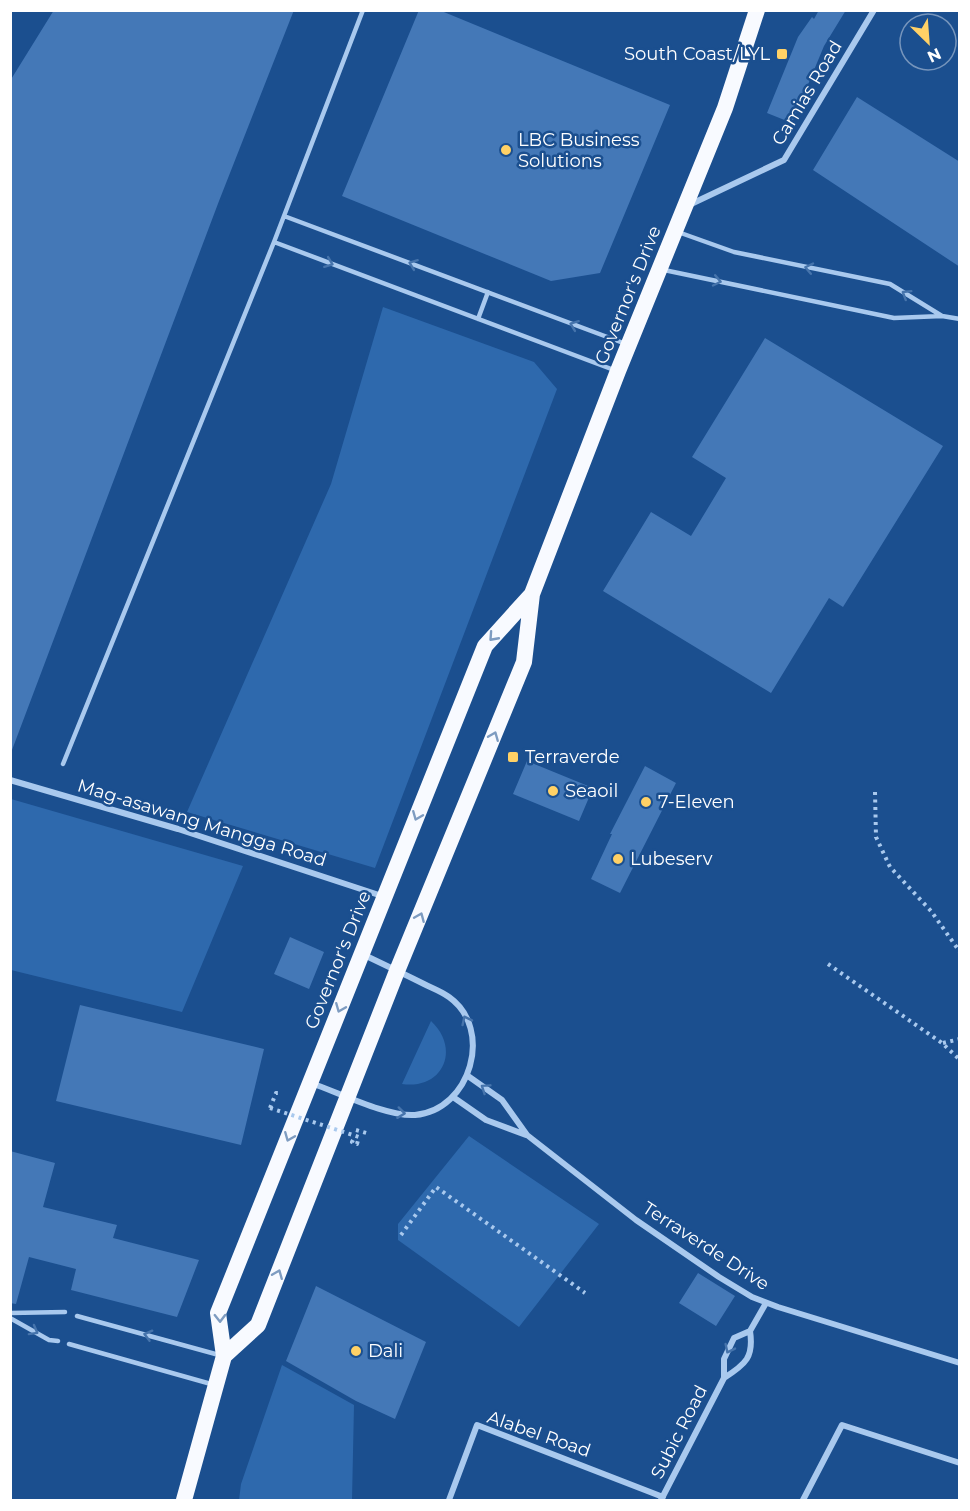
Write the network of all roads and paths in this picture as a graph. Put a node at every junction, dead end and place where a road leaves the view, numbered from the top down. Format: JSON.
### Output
{"nodes":[{"id":1,"x":363,"y":10,"type":"edge"},
{"id":2,"x":757,"y":10,"type":"edge"},
{"id":3,"x":874,"y":10,"type":"edge"},
{"id":4,"x":686,"y":207,"type":"junction"},
{"id":5,"x":284,"y":216,"type":"junction"},
{"id":6,"x":675,"y":231,"type":"junction"},
{"id":7,"x":274,"y":242,"type":"junction"},
{"id":8,"x":660,"y":269,"type":"junction"},
{"id":9,"x":488,"y":292,"type":"junction"},
{"id":10,"x":942,"y":316,"type":"junction"},
{"id":11,"x":478,"y":319,"type":"junction"},
{"id":12,"x":960,"y":319,"type":"edge"},
{"id":13,"x":629,"y":345,"type":"junction"},
{"id":14,"x":618,"y":371,"type":"junction"},
{"id":15,"x":532,"y":594,"type":"junction"},
{"id":16,"x":63,"y":764,"type":"dead end"},
{"id":17,"x":10,"y":780,"type":"edge"},
{"id":18,"x":875,"y":792,"type":"dead end"},
{"id":19,"x":384,"y":897,"type":"junction"},
{"id":20,"x":960,"y":952,"type":"edge"},
{"id":21,"x":362,"y":953,"type":"junction"},
{"id":22,"x":828,"y":964,"type":"dead end"},
{"id":23,"x":398,"y":971,"type":"junction"},
{"id":24,"x":960,"y":1039,"type":"edge"},
{"id":25,"x":942,"y":1043,"type":"junction"},
{"id":26,"x":960,"y":1060,"type":"edge"},
{"id":27,"x":468,"y":1076,"type":"junction"},
{"id":28,"x":310,"y":1082,"type":"junction"},
{"id":29,"x":279,"y":1094,"type":"dead end"},
{"id":30,"x":348,"y":1096,"type":"junction"},
{"id":31,"x":453,"y":1097,"type":"junction"},
{"id":32,"x":356,"y":1129,"type":"dead end"},
{"id":33,"x":370,"y":1134,"type":"dead end"},
{"id":34,"x":526,"y":1135,"type":"junction"},
{"id":35,"x":359,"y":1137,"type":"dead end"},
{"id":36,"x":401,"y":1235,"type":"dead end"},
{"id":37,"x":585,"y":1293,"type":"dead end"},
{"id":38,"x":766,"y":1303,"type":"junction"},
{"id":39,"x":65,"y":1312,"type":"dead end"},
{"id":40,"x":10,"y":1313,"type":"edge"},
{"id":41,"x":77,"y":1316,"type":"dead end"},
{"id":42,"x":10,"y":1318,"type":"edge"},
{"id":43,"x":750,"y":1331,"type":"junction"},
{"id":44,"x":58,"y":1341,"type":"dead end"},
{"id":45,"x":69,"y":1344,"type":"dead end"},
{"id":46,"x":224,"y":1356,"type":"junction"},
{"id":47,"x":960,"y":1363,"type":"edge"},
{"id":48,"x":724,"y":1378,"type":"junction"},
{"id":49,"x":215,"y":1385,"type":"junction"},
{"id":50,"x":960,"y":1463,"type":"edge"},
{"id":51,"x":662,"y":1498,"type":"edge"},
{"id":52,"x":184,"y":1500,"type":"edge"},
{"id":53,"x":449,"y":1500,"type":"edge"},
{"id":54,"x":803,"y":1500,"type":"edge"}],
"edges":[{"from":1,"to":5,"type":"lane"},
{"from":2,"to":4,"type":"highway","name":"Governor's Drive"},
{"from":3,"to":4,"type":"street","name":"Camias Road"},
{"from":4,"to":6,"type":"highway","name":"Governor's Drive"},
{"from":5,"to":7,"type":"lane"},
{"from":9,"to":5,"type":"lane","one_way":true},
{"from":6,"to":8,"type":"highway","name":"Governor's Drive"},
{"from":10,"to":6,"type":"lane","one_way":true},
{"from":7,"to":11,"type":"lane","one_way":true},
{"from":7,"to":16,"type":"lane"},
{"from":8,"to":10,"type":"lane","one_way":true},
{"from":8,"to":13,"type":"highway","name":"Governor's Drive"},
{"from":9,"to":11,"type":"lane"},
{"from":13,"to":9,"type":"lane","one_way":true},
{"from":10,"to":12,"type":"lane"},
{"from":11,"to":14,"type":"lane"},
{"from":13,"to":14,"type":"highway","name":"Governor's Drive"},
{"from":14,"to":15,"type":"highway","name":"Governor's Drive"},
{"from":15,"to":19,"type":"highway","name":"Governor's Drive","one_way":true},
{"from":23,"to":15,"type":"highway","name":"Governor's Drive","one_way":true},
{"from":17,"to":19,"type":"street","name":"Mag-asawang Mangga Road"},
{"from":18,"to":20,"type":"path"},
{"from":19,"to":21,"type":"highway","name":"Governor's Drive"},
{"from":21,"to":23,"type":"street"},
{"from":21,"to":28,"type":"highway","name":"Governor's Drive","one_way":true},
{"from":22,"to":25,"type":"path"},
{"from":27,"to":23,"type":"street","one_way":true},
{"from":23,"to":30,"type":"highway","name":"Governor's Drive"},
{"from":24,"to":25,"type":"path"},
{"from":25,"to":26,"type":"path"},
{"from":27,"to":31,"type":"street"},
{"from":34,"to":27,"type":"street","name":"Terraverde Drive","one_way":true},
{"from":28,"to":30,"type":"street"},
{"from":28,"to":46,"type":"highway","name":"Governor's Drive","one_way":true},
{"from":29,"to":35,"type":"path","bridge":true},
{"from":30,"to":31,"type":"street","one_way":true},
{"from":46,"to":30,"type":"highway","name":"Governor's Drive","one_way":true},
{"from":31,"to":34,"type":"street","name":"Terraverde Drive"},
{"from":32,"to":33,"type":"path"},
{"from":34,"to":38,"type":"street","name":"Terraverde Drive"},
{"from":36,"to":37,"type":"path"},
{"from":38,"to":43,"type":"street","name":"Subic Road"},
{"from":38,"to":47,"type":"street","name":"Terraverde Drive"},
{"from":39,"to":40,"type":"lane"},
{"from":46,"to":41,"type":"lane","one_way":true},
{"from":42,"to":44,"type":"lane","one_way":true},
{"from":43,"to":48,"type":"street","name":"Subic Road","one_way":true},
{"from":43,"to":48,"type":"street","name":"Subic Road"},
{"from":45,"to":49,"type":"lane"},
{"from":46,"to":49,"type":"highway","name":"Governor's Drive"},
{"from":48,"to":51,"type":"street","name":"Subic Road"},
{"from":49,"to":52,"type":"highway","name":"Governor's Drive"},
{"from":50,"to":54,"type":"street"},
{"from":51,"to":53,"type":"street","name":"Alabel Road"}]}
